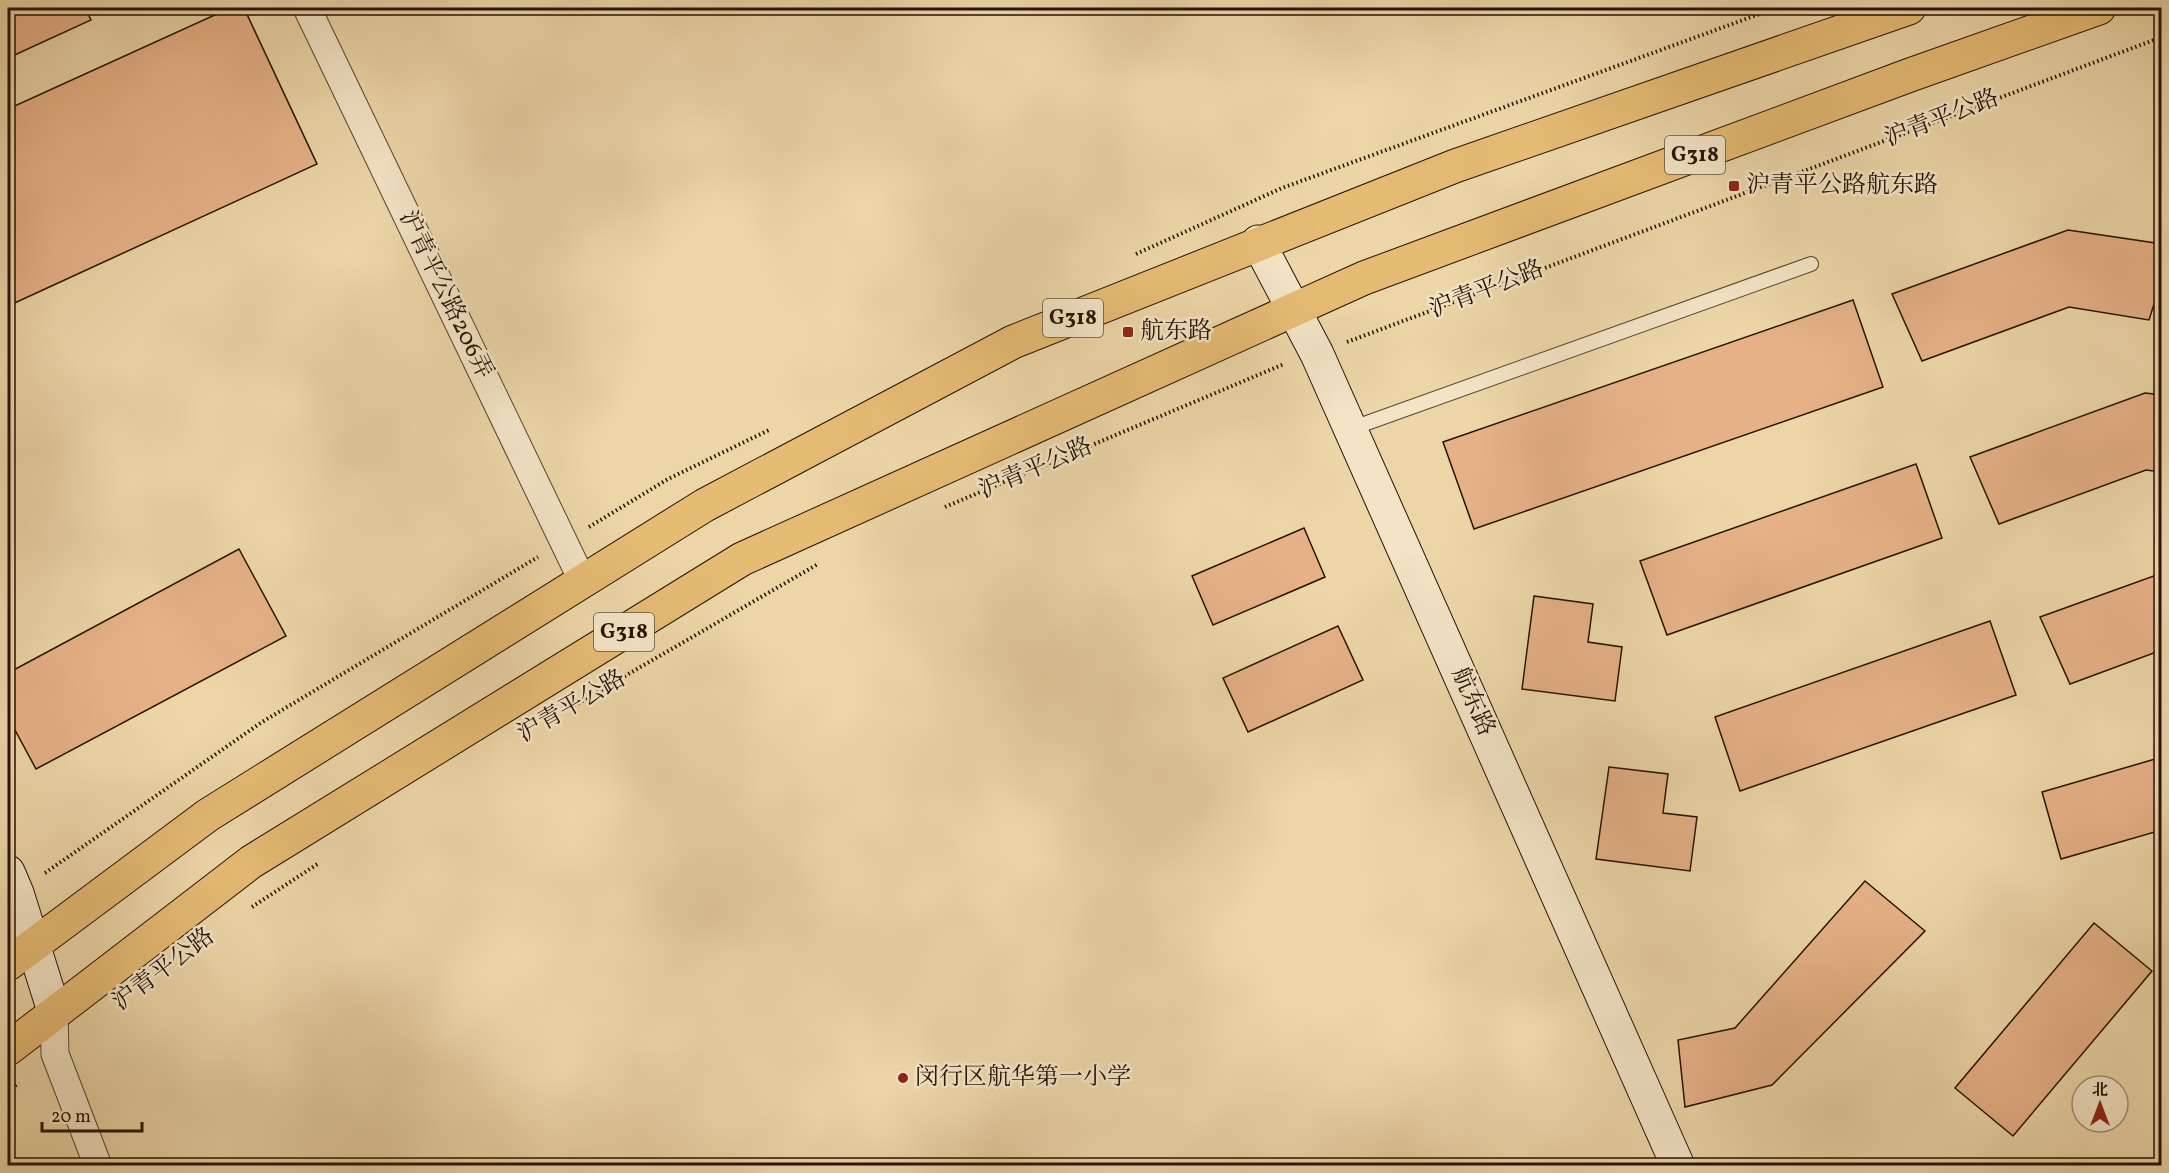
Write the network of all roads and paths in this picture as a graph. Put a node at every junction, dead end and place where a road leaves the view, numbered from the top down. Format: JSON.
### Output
{"nodes":[{"id":1,"x":307,"y":8,"type":"edge"},
{"id":2,"x":1909,"y":8,"type":"edge"},
{"id":3,"x":2100,"y":8,"type":"edge"},
{"id":4,"x":2162,"y":37,"type":"edge"},
{"id":5,"x":1258,"y":242,"type":"junction"},
{"id":6,"x":1811,"y":264,"type":"dead end"},
{"id":7,"x":1295,"y":310,"type":"junction"},
{"id":8,"x":1317,"y":354,"type":"junction"},
{"id":9,"x":1350,"y":429,"type":"junction"},
{"id":10,"x":935,"y":512,"type":"dead end"},
{"id":11,"x":827,"y":559,"type":"dead end"},
{"id":12,"x":583,"y":582,"type":"junction"},
{"id":13,"x":569,"y":708,"type":"dead end"},
{"id":14,"x":327,"y":857,"type":"dead end"},
{"id":15,"x":8,"y":872,"type":"edge"},
{"id":16,"x":249,"y":909,"type":"dead end"},
{"id":17,"x":33,"y":943,"type":"junction"},
{"id":18,"x":8,"y":963,"type":"edge"},
{"id":19,"x":54,"y":1011,"type":"junction"},
{"id":20,"x":8,"y":1049,"type":"edge"},
{"id":21,"x":55,"y":1054,"type":"junction"},
{"id":22,"x":8,"y":1091,"type":"edge"},
{"id":23,"x":98,"y":1166,"type":"edge"},
{"id":24,"x":1678,"y":1166,"type":"edge"}],
"edges":[{"from":1,"to":12,"type":"street","name":"沪青平公路206弄"},
{"from":2,"to":5,"type":"highway","number":"G318"},
{"from":3,"to":7,"type":"highway","name":"沪青平公路","number":"G318"},
{"from":4,"to":8,"type":"path","name":"沪青平公路","number":"G318"},
{"from":5,"to":7,"type":"street","name":"航东路"},
{"from":5,"to":12,"type":"highway","number":"G318"},
{"from":6,"to":9,"type":"lane"},
{"from":7,"to":8,"type":"street","name":"航东路"},
{"from":7,"to":19,"type":"highway","name":"沪青平公路","number":"G318"},
{"from":8,"to":9,"type":"street","name":"航东路"},
{"from":8,"to":10,"type":"path","name":"沪青平公路","number":"G318"},
{"from":9,"to":24,"type":"street","name":"航东路"},
{"from":11,"to":13,"type":"path","name":"沪青平公路","number":"G318"},
{"from":12,"to":17,"type":"highway","number":"G318"},
{"from":14,"to":16,"type":"path"},
{"from":15,"to":17,"type":"street"},
{"from":17,"to":18,"type":"highway","number":"G318"},
{"from":17,"to":19,"type":"street"},
{"from":19,"to":20,"type":"highway","name":"沪青平公路","number":"G318"},
{"from":19,"to":21,"type":"street"},
{"from":21,"to":22,"type":"path"},
{"from":21,"to":23,"type":"street"}]}
